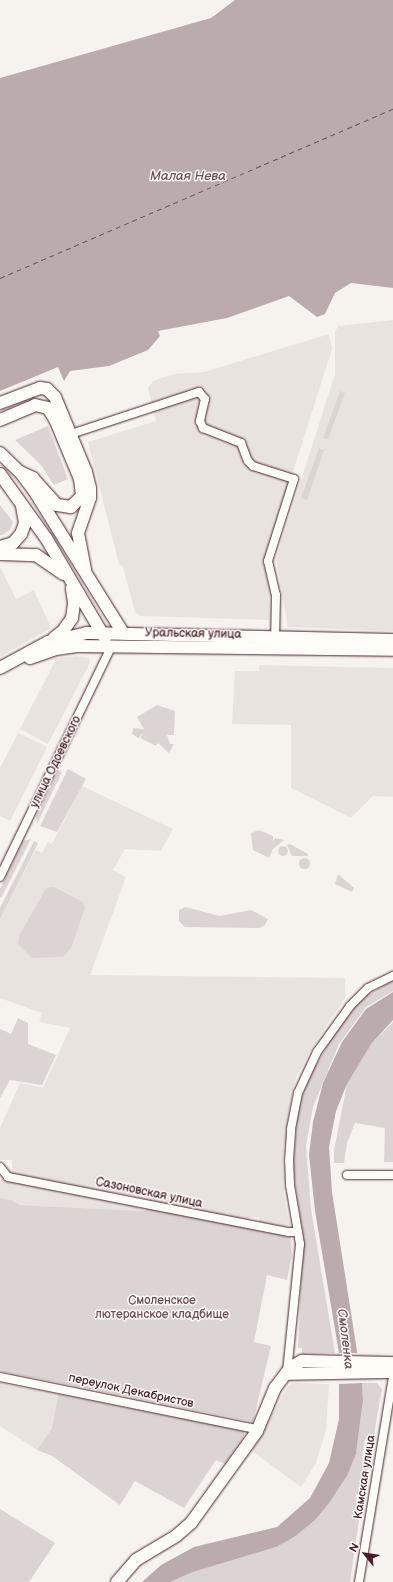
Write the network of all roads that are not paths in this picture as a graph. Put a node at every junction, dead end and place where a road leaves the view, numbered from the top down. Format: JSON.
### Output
{"nodes":[{"id":1,"x":0,"y":403,"type":"edge"},
{"id":2,"x":0,"y":420,"type":"edge"},
{"id":3,"x":71,"y":434,"type":"junction"},
{"id":4,"x":0,"y":454,"type":"edge"},
{"id":5,"x":20,"y":472,"type":"junction"},
{"id":6,"x":0,"y":474,"type":"edge"},
{"id":7,"x":21,"y":500,"type":"junction"},
{"id":8,"x":0,"y":546,"type":"edge"},
{"id":9,"x":0,"y":554,"type":"edge"},
{"id":10,"x":85,"y":570,"type":"junction"},
{"id":11,"x":69,"y":580,"type":"junction"},
{"id":12,"x":102,"y":633,"type":"junction"},
{"id":13,"x":123,"y":633,"type":"junction"},
{"id":14,"x":393,"y":640,"type":"edge"},
{"id":15,"x":48,"y":642,"type":"junction"},
{"id":16,"x":275,"y":642,"type":"junction"},
{"id":17,"x":111,"y":646,"type":"junction"},
{"id":18,"x":393,"y":650,"type":"edge"},
{"id":19,"x":0,"y":668,"type":"edge"},
{"id":20,"x":0,"y":675,"type":"edge"},
{"id":21,"x":0,"y":877,"type":"edge"},
{"id":22,"x":393,"y":976,"type":"edge"},
{"id":23,"x":0,"y":1167,"type":"edge"},
{"id":24,"x":347,"y":1175,"type":"dead end"},
{"id":25,"x":393,"y":1175,"type":"edge"},
{"id":26,"x":298,"y":1232,"type":"junction"},
{"id":27,"x":393,"y":1363,"type":"edge"},
{"id":28,"x":361,"y":1369,"type":"junction"},
{"id":29,"x":393,"y":1372,"type":"edge"},
{"id":30,"x":286,"y":1374,"type":"junction"},
{"id":31,"x":393,"y":1376,"type":"edge"},
{"id":32,"x":0,"y":1377,"type":"edge"},
{"id":33,"x":257,"y":1431,"type":"junction"},
{"id":34,"x":117,"y":1582,"type":"edge"},
{"id":35,"x":359,"y":1582,"type":"edge"}],
"edges":[{"from":1,"to":3,"type":"main road"},
{"from":2,"to":5,"type":"main road"},
{"from":3,"to":10,"type":"main road"},
{"from":3,"to":16,"type":"street"},
{"from":4,"to":5,"type":"main road"},
{"from":5,"to":10,"type":"main road"},
{"from":6,"to":7,"type":"main road"},
{"from":7,"to":8,"type":"main road"},
{"from":7,"to":11,"type":"main road"},
{"from":9,"to":11,"type":"main road"},
{"from":10,"to":13,"type":"main road"},
{"from":11,"to":12,"type":"main road"},
{"from":11,"to":15,"type":"main road"},
{"from":12,"to":13,"type":"main road","name":"Уральская улица"},
{"from":12,"to":15,"type":"main road","name":"Уральская улица"},
{"from":12,"to":17,"type":"main road"},
{"from":13,"to":16,"type":"main road","name":"Уральская улица"},
{"from":13,"to":17,"type":"main road","name":"улица Одоевского"},
{"from":14,"to":16,"type":"main road","name":"Уральская улица"},
{"from":15,"to":19,"type":"main road","name":"Уральская улица"},
{"from":16,"to":17,"type":"main road","name":"Уральская улица"},
{"from":16,"to":18,"type":"main road","name":"Уральская улица"},
{"from":17,"to":20,"type":"main road","name":"Уральская улица"},
{"from":17,"to":21,"type":"street","name":"улица Одоевского"},
{"from":22,"to":26,"type":"street"},
{"from":23,"to":26,"type":"street","name":"Сазоновская улица"},
{"from":24,"to":25,"type":"street"},
{"from":26,"to":30,"type":"street"},
{"from":27,"to":28,"type":"main road"},
{"from":28,"to":29,"type":"main road"},
{"from":28,"to":30,"type":"main road"},
{"from":30,"to":33,"type":"main road"},
{"from":31,"to":35,"type":"street","name":"Камская улица"},
{"from":32,"to":33,"type":"street","name":"переулок Декабристов"},
{"from":33,"to":34,"type":"main road"}]}
